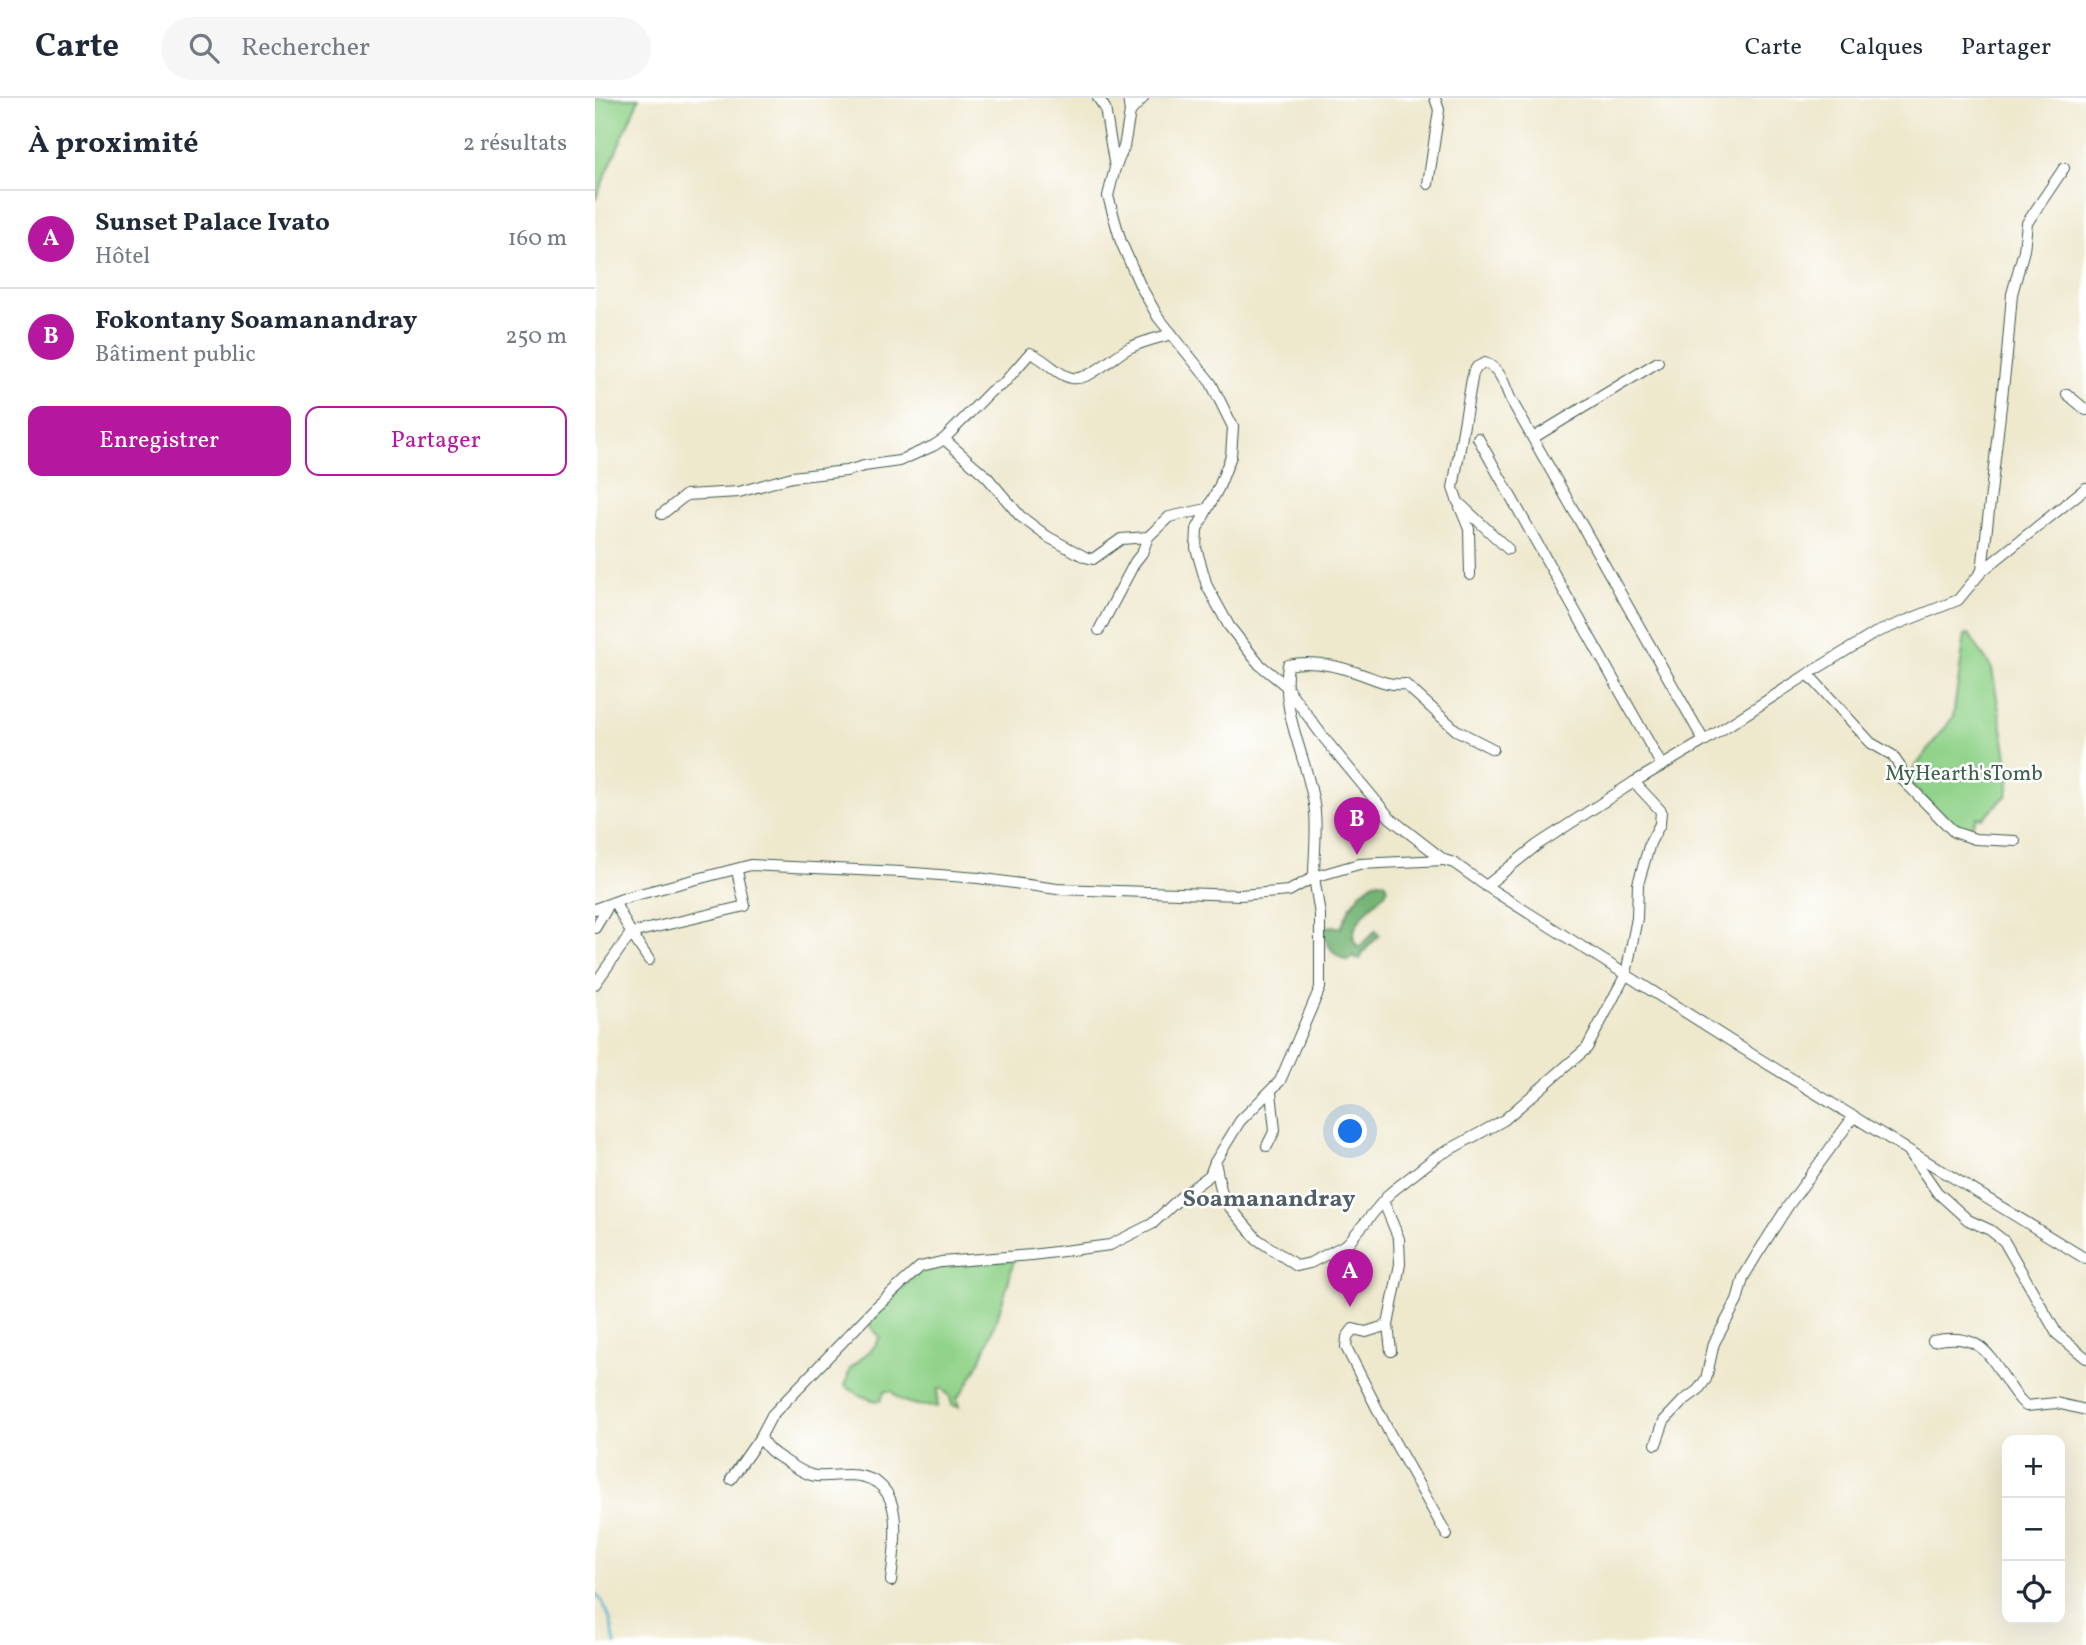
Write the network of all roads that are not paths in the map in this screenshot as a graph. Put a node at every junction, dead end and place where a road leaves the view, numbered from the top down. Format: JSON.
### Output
{"nodes":[{"id":1,"x":1098,"y":98,"type":"edge"},
{"id":2,"x":1128,"y":98,"type":"edge"},
{"id":3,"x":1143,"y":98,"type":"edge"},
{"id":4,"x":1435,"y":98,"type":"edge"},
{"id":5,"x":1130,"y":112,"type":"junction"},
{"id":6,"x":1115,"y":168,"type":"junction"},
{"id":7,"x":2064,"y":168,"type":"dead end"},
{"id":8,"x":1428,"y":184,"type":"dead end"},
{"id":9,"x":1172,"y":334,"type":"junction"},
{"id":10,"x":1658,"y":362,"type":"dead end"},
{"id":11,"x":2067,"y":394,"type":"dead end"},
{"id":12,"x":2086,"y":410,"type":"edge"},
{"id":13,"x":1478,"y":438,"type":"dead end"},
{"id":14,"x":1533,"y":438,"type":"junction"},
{"id":15,"x":944,"y":439,"type":"junction"},
{"id":16,"x":2086,"y":488,"type":"edge"},
{"id":17,"x":1458,"y":502,"type":"junction"},
{"id":18,"x":1207,"y":509,"type":"junction"},
{"id":19,"x":662,"y":514,"type":"dead end"},
{"id":20,"x":1148,"y":537,"type":"junction"},
{"id":21,"x":1508,"y":549,"type":"dead end"},
{"id":22,"x":1982,"y":571,"type":"junction"},
{"id":23,"x":1470,"y":575,"type":"dead end"},
{"id":24,"x":1099,"y":630,"type":"dead end"},
{"id":25,"x":1808,"y":674,"type":"junction"},
{"id":26,"x":1285,"y":685,"type":"junction"},
{"id":27,"x":1705,"y":741,"type":"junction"},
{"id":28,"x":1493,"y":749,"type":"dead end"},
{"id":29,"x":1662,"y":766,"type":"junction"},
{"id":30,"x":1634,"y":782,"type":"junction"},
{"id":31,"x":2015,"y":841,"type":"dead end"},
{"id":32,"x":1444,"y":860,"type":"junction"},
{"id":33,"x":737,"y":871,"type":"junction"},
{"id":34,"x":1314,"y":877,"type":"junction"},
{"id":35,"x":1486,"y":886,"type":"junction"},
{"id":36,"x":615,"y":903,"type":"junction"},
{"id":37,"x":595,"y":909,"type":"edge"},
{"id":38,"x":606,"y":910,"type":"junction"},
{"id":39,"x":595,"y":916,"type":"edge"},
{"id":40,"x":595,"y":928,"type":"edge"},
{"id":41,"x":631,"y":933,"type":"junction"},
{"id":42,"x":649,"y":960,"type":"dead end"},
{"id":43,"x":1626,"y":974,"type":"junction"},
{"id":44,"x":595,"y":984,"type":"edge"},
{"id":45,"x":1271,"y":1092,"type":"junction"},
{"id":46,"x":1854,"y":1116,"type":"junction"},
{"id":47,"x":1267,"y":1146,"type":"dead end"},
{"id":48,"x":1907,"y":1149,"type":"junction"},
{"id":49,"x":1215,"y":1162,"type":"junction"},
{"id":50,"x":1384,"y":1203,"type":"junction"},
{"id":51,"x":2086,"y":1259,"type":"edge"},
{"id":52,"x":1388,"y":1325,"type":"junction"},
{"id":53,"x":1933,"y":1341,"type":"dead end"},
{"id":54,"x":1391,"y":1351,"type":"dead end"},
{"id":55,"x":2086,"y":1358,"type":"edge"},
{"id":56,"x":2086,"y":1410,"type":"edge"},
{"id":57,"x":761,"y":1436,"type":"junction"},
{"id":58,"x":1656,"y":1444,"type":"dead end"},
{"id":59,"x":731,"y":1479,"type":"dead end"},
{"id":60,"x":1447,"y":1535,"type":"dead end"},
{"id":61,"x":891,"y":1581,"type":"dead end"}],
"edges":[{"from":1,"to":6,"type":"street"},
{"from":2,"to":5,"type":"street"},
{"from":3,"to":5,"type":"street"},
{"from":4,"to":8,"type":"street"},
{"from":5,"to":6,"type":"street"},
{"from":6,"to":9,"type":"street"},
{"from":7,"to":22,"type":"street"},
{"from":9,"to":15,"type":"street"},
{"from":9,"to":18,"type":"street"},
{"from":10,"to":14,"type":"street"},
{"from":11,"to":12,"type":"street"},
{"from":13,"to":29,"type":"street"},
{"from":14,"to":17,"type":"street"},
{"from":14,"to":27,"type":"street"},
{"from":15,"to":19,"type":"street"},
{"from":15,"to":20,"type":"street"},
{"from":16,"to":22,"type":"street"},
{"from":17,"to":21,"type":"street"},
{"from":17,"to":23,"type":"street"},
{"from":18,"to":20,"type":"street"},
{"from":18,"to":26,"type":"street"},
{"from":20,"to":24,"type":"street"},
{"from":22,"to":25,"type":"street"},
{"from":25,"to":27,"type":"street"},
{"from":25,"to":31,"type":"street"},
{"from":26,"to":28,"type":"street"},
{"from":26,"to":32,"type":"street"},
{"from":26,"to":34,"type":"street"},
{"from":27,"to":29,"type":"street"},
{"from":29,"to":30,"type":"street"},
{"from":30,"to":35,"type":"street"},
{"from":30,"to":43,"type":"street"},
{"from":32,"to":34,"type":"street"},
{"from":32,"to":35,"type":"street"},
{"from":33,"to":34,"type":"street"},
{"from":33,"to":36,"type":"street"},
{"from":33,"to":41,"type":"street"},
{"from":34,"to":45,"type":"street"},
{"from":35,"to":43,"type":"street"},
{"from":36,"to":37,"type":"street"},
{"from":36,"to":38,"type":"street"},
{"from":36,"to":41,"type":"street"},
{"from":38,"to":39,"type":"street"},
{"from":38,"to":40,"type":"street"},
{"from":41,"to":42,"type":"street"},
{"from":41,"to":44,"type":"street"},
{"from":43,"to":46,"type":"street"},
{"from":43,"to":50,"type":"street"},
{"from":45,"to":47,"type":"street"},
{"from":45,"to":49,"type":"street"},
{"from":46,"to":48,"type":"street"},
{"from":46,"to":58,"type":"street"},
{"from":48,"to":51,"type":"street"},
{"from":48,"to":55,"type":"street"},
{"from":49,"to":50,"type":"street"},
{"from":49,"to":57,"type":"street"},
{"from":50,"to":52,"type":"street"},
{"from":52,"to":54,"type":"street"},
{"from":52,"to":60,"type":"street"},
{"from":53,"to":56,"type":"street"},
{"from":57,"to":59,"type":"street"},
{"from":57,"to":61,"type":"street"}]}
